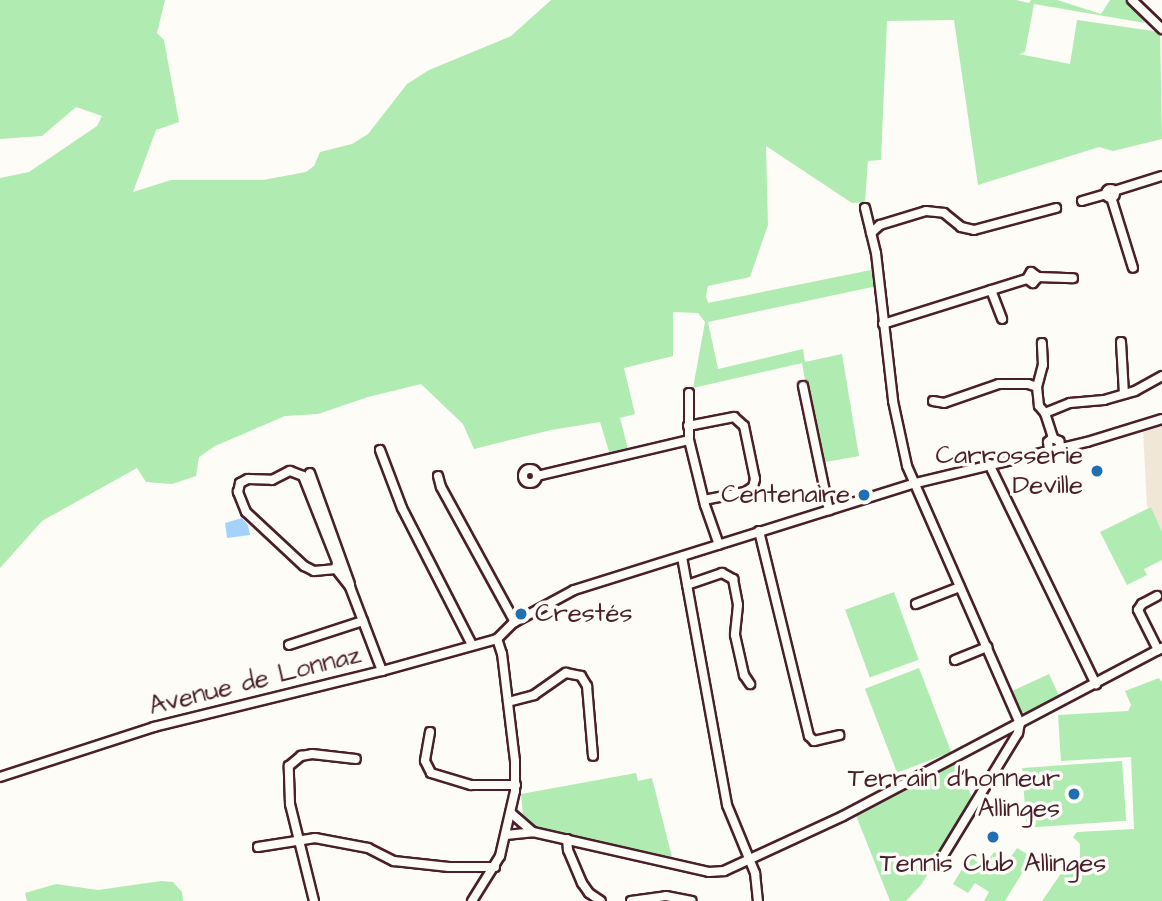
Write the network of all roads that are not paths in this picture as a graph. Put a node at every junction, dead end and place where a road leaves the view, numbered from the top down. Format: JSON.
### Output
{"nodes":[{"id":1,"x":1132,"y":0,"type":"edge"},
{"id":2,"x":1162,"y":29,"type":"edge"},
{"id":3,"x":1162,"y":176,"type":"edge"},
{"id":4,"x":1110,"y":194,"type":"junction"},
{"id":5,"x":1082,"y":201,"type":"dead end"},
{"id":6,"x":865,"y":208,"type":"dead end"},
{"id":7,"x":1056,"y":208,"type":"dead end"},
{"id":8,"x":871,"y":233,"type":"junction"},
{"id":9,"x":1133,"y":268,"type":"dead end"},
{"id":10,"x":1073,"y":278,"type":"dead end"},
{"id":11,"x":991,"y":290,"type":"junction"},
{"id":12,"x":1002,"y":319,"type":"dead end"},
{"id":13,"x":883,"y":324,"type":"junction"},
{"id":14,"x":1121,"y":342,"type":"dead end"},
{"id":15,"x":1042,"y":343,"type":"dead end"},
{"id":16,"x":1162,"y":376,"type":"edge"},
{"id":17,"x":803,"y":386,"type":"dead end"},
{"id":18,"x":1037,"y":387,"type":"junction"},
{"id":19,"x":689,"y":393,"type":"dead end"},
{"id":20,"x":1124,"y":394,"type":"junction"},
{"id":21,"x":933,"y":401,"type":"dead end"},
{"id":22,"x":1045,"y":413,"type":"junction"},
{"id":23,"x":1162,"y":419,"type":"edge"},
{"id":24,"x":688,"y":426,"type":"junction"},
{"id":25,"x":1053,"y":438,"type":"junction"},
{"id":26,"x":689,"y":440,"type":"junction"},
{"id":27,"x":1061,"y":448,"type":"junction"},
{"id":28,"x":380,"y":450,"type":"dead end"},
{"id":29,"x":1049,"y":451,"type":"junction"},
{"id":30,"x":989,"y":464,"type":"junction"},
{"id":31,"x":310,"y":473,"type":"dead end"},
{"id":32,"x":438,"y":475,"type":"dead end"},
{"id":33,"x":537,"y":477,"type":"dead end"},
{"id":34,"x":914,"y":484,"type":"junction"},
{"id":35,"x":704,"y":500,"type":"junction"},
{"id":36,"x":829,"y":510,"type":"junction"},
{"id":37,"x":760,"y":531,"type":"junction"},
{"id":38,"x":719,"y":545,"type":"junction"},
{"id":39,"x":682,"y":557,"type":"junction"},
{"id":40,"x":336,"y":569,"type":"junction"},
{"id":41,"x":688,"y":584,"type":"junction"},
{"id":42,"x":350,"y":587,"type":"junction"},
{"id":43,"x":960,"y":587,"type":"junction"},
{"id":44,"x":1157,"y":596,"type":"dead end"},
{"id":45,"x":916,"y":604,"type":"dead end"},
{"id":46,"x":363,"y":621,"type":"junction"},
{"id":47,"x":515,"y":622,"type":"junction"},
{"id":48,"x":497,"y":639,"type":"junction"},
{"id":49,"x":289,"y":645,"type":"dead end"},
{"id":50,"x":472,"y":645,"type":"junction"},
{"id":51,"x":986,"y":647,"type":"junction"},
{"id":52,"x":1160,"y":649,"type":"edge"},
{"id":53,"x":955,"y":660,"type":"dead end"},
{"id":54,"x":382,"y":671,"type":"junction"},
{"id":55,"x":750,"y":684,"type":"dead end"},
{"id":56,"x":1096,"y":684,"type":"junction"},
{"id":57,"x":508,"y":702,"type":"junction"},
{"id":58,"x":1020,"y":723,"type":"junction"},
{"id":59,"x":430,"y":732,"type":"dead end"},
{"id":60,"x":839,"y":736,"type":"dead end"},
{"id":61,"x":593,"y":756,"type":"dead end"},
{"id":62,"x":356,"y":759,"type":"dead end"},
{"id":63,"x":0,"y":777,"type":"edge"},
{"id":64,"x":516,"y":785,"type":"junction"},
{"id":65,"x":511,"y":813,"type":"junction"},
{"id":66,"x":533,"y":832,"type":"junction"},
{"id":67,"x":506,"y":835,"type":"junction"},
{"id":68,"x":298,"y":839,"type":"junction"},
{"id":69,"x":567,"y":839,"type":"junction"},
{"id":70,"x":258,"y":847,"type":"dead end"},
{"id":71,"x":750,"y":859,"type":"junction"},
{"id":72,"x":941,"y":859,"type":"dead end"},
{"id":73,"x":495,"y":867,"type":"junction"},
{"id":74,"x":314,"y":901,"type":"edge"},
{"id":75,"x":472,"y":901,"type":"edge"},
{"id":76,"x":601,"y":901,"type":"edge"},
{"id":77,"x":631,"y":901,"type":"edge"},
{"id":78,"x":692,"y":901,"type":"edge"},
{"id":79,"x":758,"y":901,"type":"edge"}],
"edges":[{"from":1,"to":2,"type":"street"},
{"from":3,"to":4,"type":"street"},
{"from":4,"to":5,"type":"street"},
{"from":4,"to":9,"type":"street"},
{"from":6,"to":8,"type":"street"},
{"from":7,"to":8,"type":"street"},
{"from":8,"to":13,"type":"street"},
{"from":10,"to":11,"type":"street"},
{"from":11,"to":12,"type":"street"},
{"from":11,"to":13,"type":"street"},
{"from":13,"to":34,"type":"street"},
{"from":14,"to":20,"type":"street"},
{"from":15,"to":18,"type":"street"},
{"from":16,"to":20,"type":"street"},
{"from":17,"to":36,"type":"street"},
{"from":18,"to":21,"type":"street"},
{"from":18,"to":22,"type":"street"},
{"from":19,"to":24,"type":"street"},
{"from":20,"to":22,"type":"street"},
{"from":22,"to":25,"type":"street"},
{"from":23,"to":27,"type":"street","name":"Avenue de Lonnaz"},
{"from":24,"to":26,"type":"street"},
{"from":24,"to":35,"type":"street"},
{"from":25,"to":27,"type":"street"},
{"from":25,"to":29,"type":"street"},
{"from":26,"to":33,"type":"street"},
{"from":26,"to":35,"type":"street"},
{"from":27,"to":29,"type":"street","name":"Avenue de Lonnaz"},
{"from":28,"to":50,"type":"street"},
{"from":29,"to":30,"type":"street","name":"Avenue de Lonnaz"},
{"from":30,"to":34,"type":"street","name":"Avenue de Lonnaz"},
{"from":30,"to":56,"type":"street"},
{"from":31,"to":42,"type":"street"},
{"from":32,"to":47,"type":"street"},
{"from":34,"to":36,"type":"street","name":"Avenue de Lonnaz"},
{"from":34,"to":43,"type":"street"},
{"from":35,"to":38,"type":"street"},
{"from":36,"to":37,"type":"street","name":"Avenue de Lonnaz"},
{"from":37,"to":38,"type":"street","name":"Avenue de Lonnaz"},
{"from":37,"to":60,"type":"street"},
{"from":38,"to":39,"type":"street","name":"Avenue de Lonnaz"},
{"from":39,"to":41,"type":"street"},
{"from":39,"to":47,"type":"street","name":"Avenue de Lonnaz"},
{"from":40,"to":40,"type":"street"},
{"from":40,"to":42,"type":"street"},
{"from":41,"to":55,"type":"street"},
{"from":41,"to":71,"type":"street"},
{"from":42,"to":46,"type":"street"},
{"from":43,"to":45,"type":"street"},
{"from":43,"to":51,"type":"street"},
{"from":44,"to":52,"type":"street"},
{"from":46,"to":49,"type":"street"},
{"from":46,"to":54,"type":"street"},
{"from":47,"to":48,"type":"street","name":"Avenue de Lonnaz"},
{"from":48,"to":50,"type":"street","name":"Avenue de Lonnaz"},
{"from":48,"to":57,"type":"street"},
{"from":50,"to":54,"type":"street","name":"Avenue de Lonnaz"},
{"from":51,"to":53,"type":"street"},
{"from":51,"to":58,"type":"street"},
{"from":52,"to":56,"type":"street"},
{"from":54,"to":63,"type":"street","name":"Avenue de Lonnaz"},
{"from":56,"to":58,"type":"street"},
{"from":57,"to":61,"type":"street"},
{"from":57,"to":64,"type":"street"},
{"from":58,"to":71,"type":"street"},
{"from":58,"to":72,"type":"street"},
{"from":59,"to":64,"type":"street"},
{"from":62,"to":68,"type":"street"},
{"from":64,"to":65,"type":"street"},
{"from":65,"to":66,"type":"street"},
{"from":65,"to":67,"type":"street"},
{"from":66,"to":67,"type":"street"},
{"from":66,"to":69,"type":"street"},
{"from":67,"to":73,"type":"street"},
{"from":68,"to":70,"type":"street"},
{"from":68,"to":73,"type":"street"},
{"from":68,"to":74,"type":"street"},
{"from":69,"to":71,"type":"street"},
{"from":69,"to":76,"type":"street"},
{"from":71,"to":79,"type":"street"},
{"from":73,"to":75,"type":"street"},
{"from":77,"to":78,"type":"street"}]}
